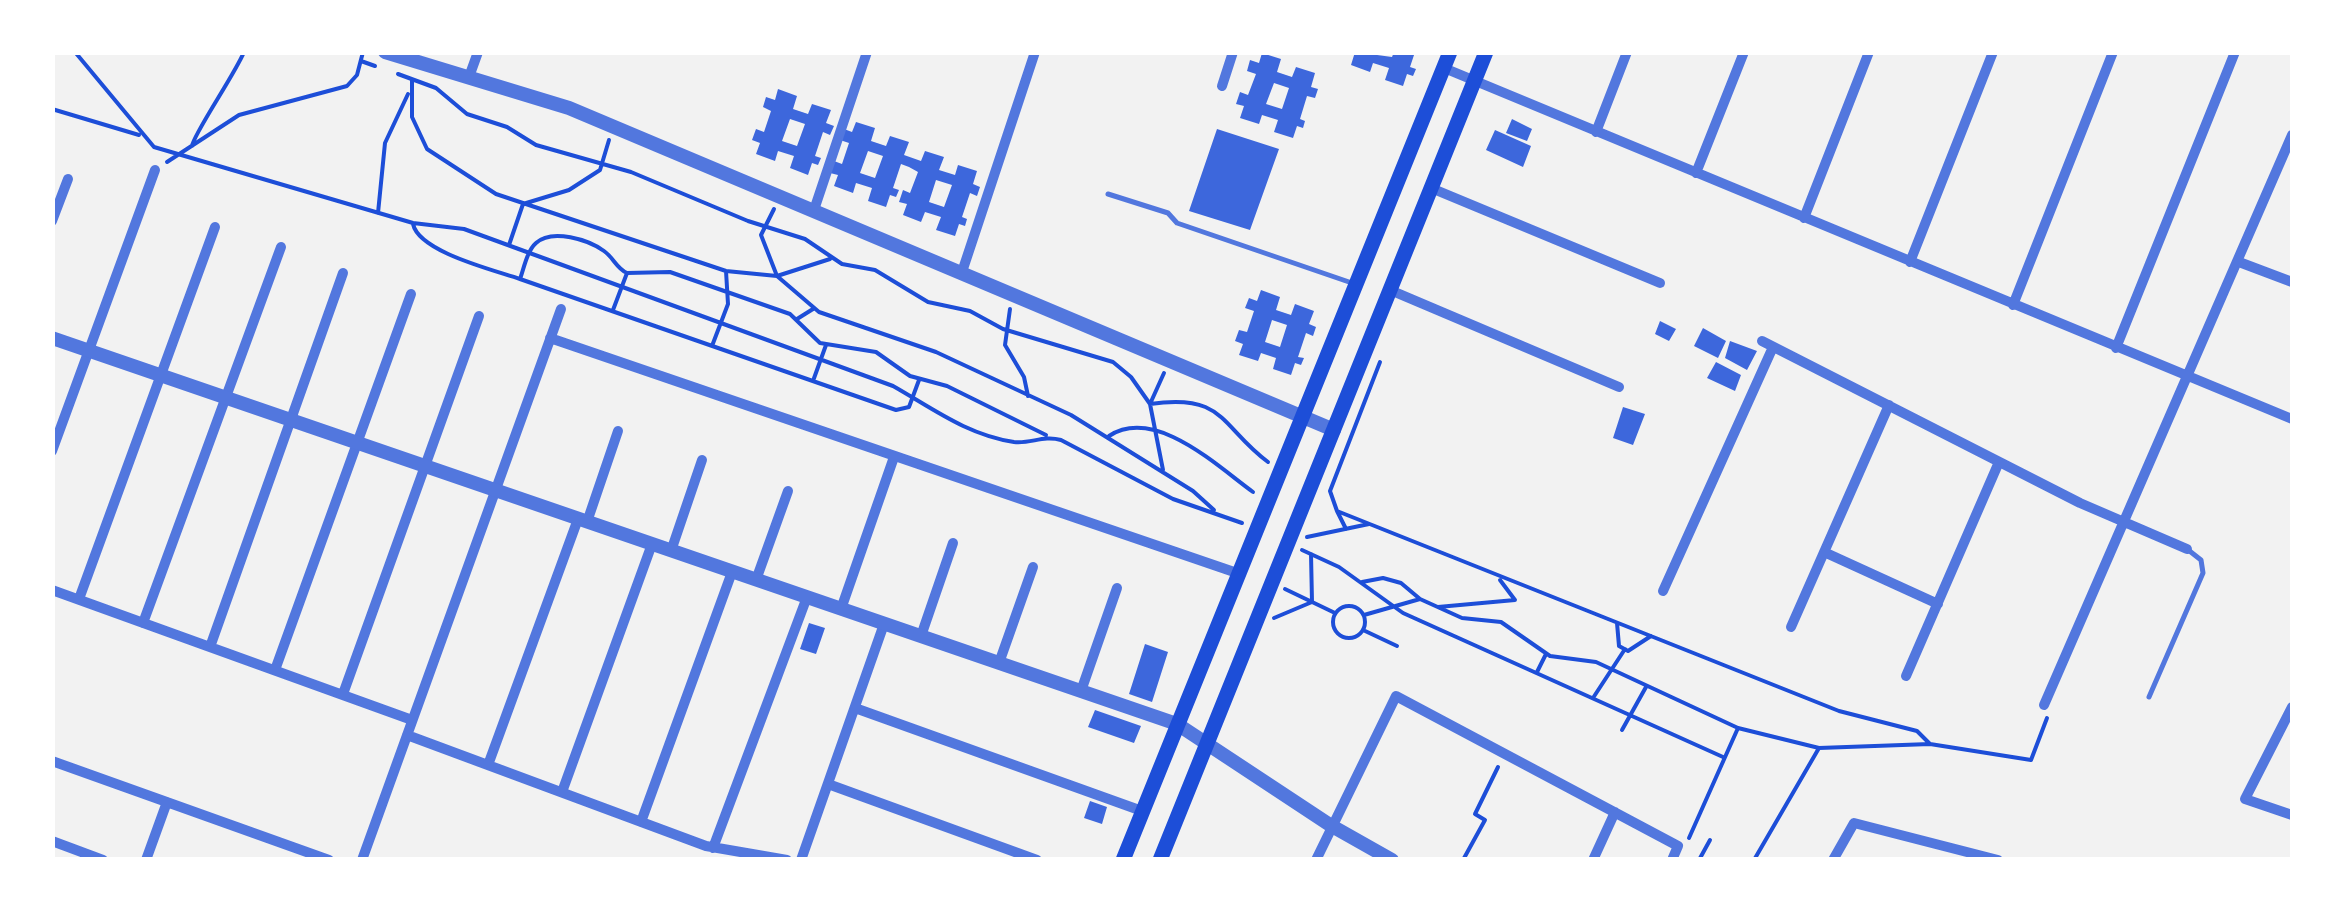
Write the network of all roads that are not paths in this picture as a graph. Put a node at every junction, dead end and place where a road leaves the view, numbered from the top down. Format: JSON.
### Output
{"nodes":[{"id":1,"x":386,"y":52,"type":"edge"},
{"id":2,"x":478,"y":52,"type":"edge"},
{"id":3,"x":868,"y":52,"type":"edge"},
{"id":4,"x":1035,"y":52,"type":"edge"},
{"id":5,"x":1233,"y":52,"type":"edge"},
{"id":6,"x":1486,"y":52,"type":"edge"},
{"id":7,"x":1627,"y":52,"type":"edge"},
{"id":8,"x":1744,"y":52,"type":"edge"},
{"id":9,"x":1869,"y":52,"type":"edge"},
{"id":10,"x":1993,"y":52,"type":"edge"},
{"id":11,"x":2112,"y":52,"type":"edge"},
{"id":12,"x":2235,"y":52,"type":"edge"},
{"id":13,"x":1447,"y":60,"type":"edge"},
{"id":14,"x":470,"y":78,"type":"junction"},
{"id":15,"x":1474,"y":81,"type":"junction"},
{"id":16,"x":1222,"y":86,"type":"dead end"},
{"id":17,"x":1596,"y":132,"type":"junction"},
{"id":18,"x":2292,"y":135,"type":"edge"},
{"id":19,"x":155,"y":170,"type":"road end"},
{"id":20,"x":1696,"y":174,"type":"junction"},
{"id":21,"x":68,"y":180,"type":"dead end"},
{"id":22,"x":1431,"y":188,"type":"junction"},
{"id":23,"x":1108,"y":194,"type":"dead end"},
{"id":24,"x":814,"y":210,"type":"junction"},
{"id":25,"x":1804,"y":218,"type":"junction"},
{"id":26,"x":52,"y":221,"type":"edge"},
{"id":27,"x":215,"y":227,"type":"dead end"},
{"id":28,"x":281,"y":246,"type":"dead end"},
{"id":29,"x":1910,"y":262,"type":"junction"},
{"id":30,"x":2238,"y":262,"type":"junction"},
{"id":31,"x":962,"y":272,"type":"junction"},
{"id":32,"x":343,"y":273,"type":"dead end"},
{"id":33,"x":2292,"y":282,"type":"edge"},
{"id":34,"x":1660,"y":283,"type":"dead end"},
{"id":35,"x":1358,"y":285,"type":"junction"},
{"id":36,"x":1390,"y":290,"type":"junction"},
{"id":37,"x":411,"y":294,"type":"dead end"},
{"id":38,"x":2013,"y":306,"type":"junction"},
{"id":39,"x":561,"y":309,"type":"dead end"},
{"id":40,"x":479,"y":316,"type":"dead end"},
{"id":41,"x":52,"y":338,"type":"edge"},
{"id":42,"x":550,"y":338,"type":"junction"},
{"id":43,"x":1762,"y":341,"type":"dead end"},
{"id":44,"x":1773,"y":347,"type":"junction"},
{"id":45,"x":2116,"y":348,"type":"junction"},
{"id":46,"x":89,"y":351,"type":"junction"},
{"id":47,"x":161,"y":376,"type":"junction"},
{"id":48,"x":2189,"y":378,"type":"junction"},
{"id":49,"x":1619,"y":387,"type":"dead end"},
{"id":50,"x":226,"y":398,"type":"junction"},
{"id":51,"x":1888,"y":405,"type":"junction"},
{"id":52,"x":1306,"y":416,"type":"junction"},
{"id":53,"x":291,"y":420,"type":"junction"},
{"id":54,"x":2292,"y":420,"type":"edge"},
{"id":55,"x":1334,"y":430,"type":"junction"},
{"id":56,"x":618,"y":431,"type":"dead end"},
{"id":57,"x":357,"y":443,"type":"junction"},
{"id":58,"x":52,"y":451,"type":"edge"},
{"id":59,"x":894,"y":457,"type":"junction"},
{"id":60,"x":702,"y":460,"type":"dead end"},
{"id":61,"x":1999,"y":462,"type":"junction"},
{"id":62,"x":425,"y":466,"type":"junction"},
{"id":63,"x":495,"y":491,"type":"junction"},
{"id":64,"x":788,"y":491,"type":"dead end"},
{"id":65,"x":582,"y":520,"type":"junction"},
{"id":66,"x":2124,"y":524,"type":"junction"},
{"id":67,"x":652,"y":544,"type":"junction"},
{"id":68,"x":954,"y":544,"type":"dead end"},
{"id":69,"x":2187,"y":548,"type":"joint"},
{"id":70,"x":671,"y":551,"type":"junction"},
{"id":71,"x":1824,"y":552,"type":"junction"},
{"id":72,"x":1032,"y":567,"type":"dead end"},
{"id":73,"x":732,"y":572,"type":"junction"},
{"id":74,"x":1240,"y":574,"type":"junction"},
{"id":75,"x":756,"y":580,"type":"junction"},
{"id":76,"x":1117,"y":588,"type":"dead end"},
{"id":77,"x":52,"y":590,"type":"edge"},
{"id":78,"x":1664,"y":592,"type":"dead end"},
{"id":79,"x":807,"y":597,"type":"junction"},
{"id":80,"x":79,"y":600,"type":"junction"},
{"id":81,"x":1938,"y":604,"type":"junction"},
{"id":82,"x":841,"y":609,"type":"junction"},
{"id":83,"x":144,"y":623,"type":"junction"},
{"id":84,"x":884,"y":624,"type":"junction"},
{"id":85,"x":1791,"y":628,"type":"dead end"},
{"id":86,"x":920,"y":636,"type":"junction"},
{"id":87,"x":210,"y":647,"type":"junction"},
{"id":88,"x":999,"y":663,"type":"junction"},
{"id":89,"x":275,"y":670,"type":"junction"},
{"id":90,"x":1906,"y":676,"type":"dead end"},
{"id":91,"x":1081,"y":691,"type":"junction"},
{"id":92,"x":343,"y":694,"type":"junction"},
{"id":93,"x":2149,"y":697,"type":"dead end"},
{"id":94,"x":2292,"y":707,"type":"edge"},
{"id":95,"x":854,"y":708,"type":"junction"},
{"id":96,"x":2047,"y":708,"type":"road end"},
{"id":97,"x":412,"y":720,"type":"junction"},
{"id":98,"x":1178,"y":724,"type":"junction"},
{"id":99,"x":407,"y":735,"type":"junction"},
{"id":100,"x":1206,"y":744,"type":"junction"},
{"id":101,"x":52,"y":760,"type":"edge"},
{"id":102,"x":488,"y":765,"type":"junction"},
{"id":103,"x":828,"y":784,"type":"junction"},
{"id":104,"x":562,"y":792,"type":"junction"},
{"id":105,"x":167,"y":802,"type":"junction"},
{"id":106,"x":1142,"y":810,"type":"junction"},
{"id":107,"x":1615,"y":812,"type":"junction"},
{"id":108,"x":2292,"y":814,"type":"edge"},
{"id":109,"x":641,"y":822,"type":"junction"},
{"id":110,"x":1330,"y":825,"type":"junction"},
{"id":111,"x":52,"y":841,"type":"edge"},
{"id":112,"x":288,"y":845,"type":"junction"},
{"id":113,"x":713,"y":848,"type":"junction"},
{"id":114,"x":1678,"y":853,"type":"edge"},
{"id":115,"x":103,"y":860,"type":"edge"},
{"id":116,"x":146,"y":860,"type":"edge"},
{"id":117,"x":283,"y":860,"type":"edge"},
{"id":118,"x":328,"y":860,"type":"edge"},
{"id":119,"x":362,"y":860,"type":"edge"},
{"id":120,"x":787,"y":860,"type":"edge"},
{"id":121,"x":801,"y":860,"type":"edge"},
{"id":122,"x":1037,"y":860,"type":"edge"},
{"id":123,"x":1123,"y":860,"type":"edge"},
{"id":124,"x":1160,"y":860,"type":"edge"},
{"id":125,"x":1316,"y":860,"type":"edge"},
{"id":126,"x":1392,"y":860,"type":"edge"},
{"id":127,"x":1593,"y":860,"type":"edge"},
{"id":128,"x":1833,"y":860,"type":"edge"},
{"id":129,"x":1998,"y":860,"type":"edge"}],
"edges":[{"from":1,"to":14,"type":"street"},
{"from":2,"to":14,"type":"street"},
{"from":3,"to":24,"type":"street"},
{"from":4,"to":31,"type":"street"},
{"from":5,"to":16,"type":"street"},
{"from":6,"to":15,"type":"main road"},
{"from":7,"to":17,"type":"street"},
{"from":8,"to":20,"type":"street"},
{"from":9,"to":25,"type":"street"},
{"from":10,"to":29,"type":"street"},
{"from":11,"to":38,"type":"street"},
{"from":12,"to":45,"type":"street"},
{"from":13,"to":15,"type":"street"},
{"from":13,"to":35,"type":"main road"},
{"from":14,"to":24,"type":"street"},
{"from":15,"to":17,"type":"street"},
{"from":15,"to":22,"type":"main road"},
{"from":17,"to":20,"type":"street"},
{"from":18,"to":30,"type":"street"},
{"from":19,"to":46,"type":"street"},
{"from":20,"to":25,"type":"street"},
{"from":21,"to":26,"type":"street"},
{"from":22,"to":34,"type":"street"},
{"from":22,"to":36,"type":"main road"},
{"from":23,"to":35,"type":"lane"},
{"from":24,"to":31,"type":"street"},
{"from":25,"to":29,"type":"street"},
{"from":27,"to":47,"type":"street"},
{"from":28,"to":50,"type":"street"},
{"from":29,"to":38,"type":"street"},
{"from":30,"to":33,"type":"street"},
{"from":30,"to":48,"type":"street"},
{"from":31,"to":52,"type":"street"},
{"from":32,"to":53,"type":"street"},
{"from":35,"to":52,"type":"main road"},
{"from":36,"to":49,"type":"street"},
{"from":36,"to":55,"type":"main road"},
{"from":37,"to":57,"type":"street"},
{"from":38,"to":45,"type":"street"},
{"from":39,"to":42,"type":"street"},
{"from":40,"to":62,"type":"street"},
{"from":41,"to":46,"type":"street"},
{"from":42,"to":59,"type":"street"},
{"from":42,"to":63,"type":"street"},
{"from":43,"to":44,"type":"street"},
{"from":44,"to":51,"type":"street"},
{"from":44,"to":78,"type":"street"},
{"from":45,"to":48,"type":"street"},
{"from":46,"to":47,"type":"street"},
{"from":46,"to":58,"type":"street"},
{"from":47,"to":50,"type":"street"},
{"from":47,"to":80,"type":"street"},
{"from":48,"to":54,"type":"street"},
{"from":48,"to":66,"type":"street"},
{"from":50,"to":53,"type":"street"},
{"from":50,"to":83,"type":"street"},
{"from":51,"to":61,"type":"street"},
{"from":51,"to":71,"type":"street"},
{"from":52,"to":55,"type":"street"},
{"from":52,"to":74,"type":"main road"},
{"from":53,"to":57,"type":"street"},
{"from":53,"to":87,"type":"street"},
{"from":55,"to":100,"type":"main road"},
{"from":56,"to":65,"type":"street"},
{"from":57,"to":62,"type":"street"},
{"from":57,"to":89,"type":"street"},
{"from":59,"to":74,"type":"street"},
{"from":59,"to":82,"type":"street"},
{"from":60,"to":70,"type":"street"},
{"from":61,"to":66,"type":"street"},
{"from":61,"to":81,"type":"street"},
{"from":62,"to":63,"type":"street"},
{"from":62,"to":92,"type":"street"},
{"from":63,"to":65,"type":"street"},
{"from":63,"to":97,"type":"street"},
{"from":64,"to":75,"type":"street"},
{"from":65,"to":67,"type":"street"},
{"from":65,"to":102,"type":"street"},
{"from":66,"to":69,"type":"street"},
{"from":66,"to":96,"type":"street"},
{"from":67,"to":70,"type":"street"},
{"from":67,"to":104,"type":"street"},
{"from":68,"to":86,"type":"street"},
{"from":69,"to":93,"type":"lane"},
{"from":70,"to":73,"type":"street"},
{"from":71,"to":81,"type":"street"},
{"from":71,"to":85,"type":"street"},
{"from":72,"to":88,"type":"street"},
{"from":73,"to":75,"type":"street"},
{"from":73,"to":109,"type":"street"},
{"from":74,"to":98,"type":"main road"},
{"from":75,"to":79,"type":"street"},
{"from":76,"to":91,"type":"street"},
{"from":77,"to":80,"type":"street"},
{"from":79,"to":82,"type":"street"},
{"from":79,"to":113,"type":"street"},
{"from":80,"to":83,"type":"street"},
{"from":81,"to":90,"type":"street"},
{"from":82,"to":84,"type":"street"},
{"from":83,"to":87,"type":"street"},
{"from":84,"to":86,"type":"street"},
{"from":84,"to":95,"type":"street"},
{"from":86,"to":88,"type":"street"},
{"from":87,"to":89,"type":"street"},
{"from":88,"to":91,"type":"street"},
{"from":89,"to":92,"type":"street"},
{"from":91,"to":98,"type":"street"},
{"from":92,"to":97,"type":"street"},
{"from":94,"to":108,"type":"street"},
{"from":95,"to":103,"type":"street"},
{"from":95,"to":106,"type":"street"},
{"from":97,"to":99,"type":"street"},
{"from":98,"to":100,"type":"street"},
{"from":98,"to":106,"type":"main road"},
{"from":99,"to":102,"type":"street"},
{"from":99,"to":119,"type":"street"},
{"from":100,"to":110,"type":"street"},
{"from":100,"to":124,"type":"main road"},
{"from":101,"to":105,"type":"street"},
{"from":102,"to":104,"type":"street"},
{"from":103,"to":121,"type":"street"},
{"from":103,"to":122,"type":"street"},
{"from":104,"to":109,"type":"street"},
{"from":105,"to":112,"type":"street"},
{"from":105,"to":116,"type":"street"},
{"from":106,"to":123,"type":"main road"},
{"from":107,"to":110,"type":"street"},
{"from":107,"to":114,"type":"street"},
{"from":107,"to":127,"type":"street"},
{"from":109,"to":113,"type":"street"},
{"from":110,"to":125,"type":"street"},
{"from":110,"to":126,"type":"street"},
{"from":111,"to":115,"type":"street"},
{"from":112,"to":117,"type":"street"},
{"from":112,"to":118,"type":"street"},
{"from":113,"to":120,"type":"street"},
{"from":128,"to":129,"type":"street"}]}
